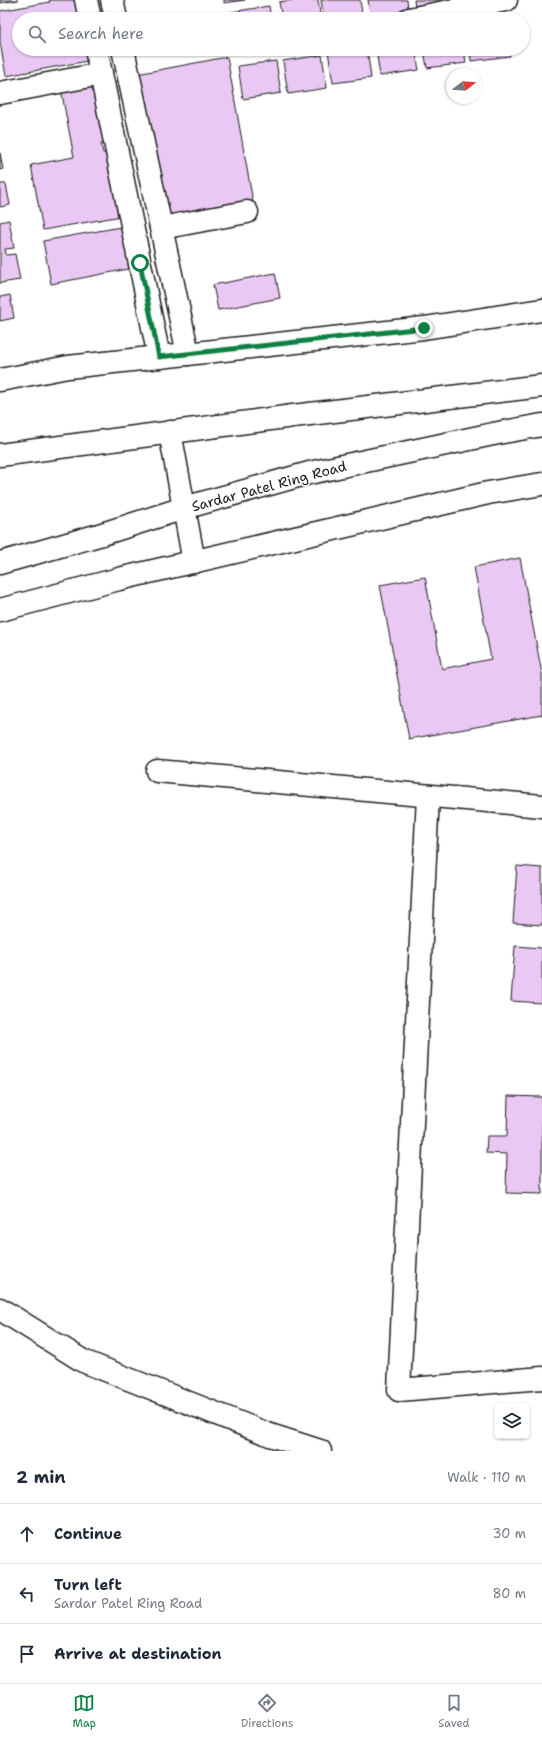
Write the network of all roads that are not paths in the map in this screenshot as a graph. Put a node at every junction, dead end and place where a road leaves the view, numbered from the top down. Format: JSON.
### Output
{"nodes":[{"id":1,"x":86,"y":0,"type":"edge"},
{"id":2,"x":112,"y":0,"type":"edge"},
{"id":3,"x":506,"y":0,"type":"edge"},
{"id":4,"x":89,"y":12,"type":"edge"},
{"id":5,"x":115,"y":12,"type":"edge"},
{"id":6,"x":444,"y":12,"type":"edge"},
{"id":7,"x":98,"y":56,"type":"edge"},
{"id":8,"x":124,"y":56,"type":"edge"},
{"id":9,"x":102,"y":74,"type":"junction"},
{"id":10,"x":0,"y":93,"type":"edge"},
{"id":11,"x":246,"y":212,"type":"dead end"},
{"id":12,"x":161,"y":228,"type":"junction"},
{"id":13,"x":542,"y":310,"type":"edge"},
{"id":14,"x":188,"y":354,"type":"junction"},
{"id":15,"x":159,"y":357,"type":"junction"},
{"id":16,"x":0,"y":380,"type":"edge"},
{"id":17,"x":542,"y":386,"type":"edge"},
{"id":18,"x":542,"y":425,"type":"edge"},
{"id":19,"x":170,"y":432,"type":"junction"},
{"id":20,"x":0,"y":455,"type":"edge"},
{"id":21,"x":542,"y":484,"type":"edge"},
{"id":22,"x":184,"y":508,"type":"junction"},
{"id":23,"x":194,"y":562,"type":"junction"},
{"id":24,"x":0,"y":563,"type":"edge"},
{"id":25,"x":0,"y":610,"type":"edge"},
{"id":26,"x":157,"y":771,"type":"dead end"},
{"id":27,"x":428,"y":796,"type":"junction"},
{"id":28,"x":542,"y":806,"type":"edge"},
{"id":29,"x":0,"y":1309,"type":"edge"},
{"id":30,"x":542,"y":1378,"type":"edge"},
{"id":31,"x":320,"y":1451,"type":"edge"}],
"edges":[{"from":1,"to":4,"type":"main road"},
{"from":2,"to":5,"type":"main road"},
{"from":3,"to":6,"type":"main road"},
{"from":7,"to":9,"type":"main road"},
{"from":8,"to":12,"type":"main road"},
{"from":9,"to":10,"type":"main road"},
{"from":9,"to":15,"type":"main road"},
{"from":11,"to":12,"type":"main road"},
{"from":12,"to":14,"type":"main road"},
{"from":13,"to":14,"type":"main road"},
{"from":14,"to":15,"type":"main road"},
{"from":15,"to":16,"type":"main road"},
{"from":17,"to":19,"type":"main road"},
{"from":18,"to":22,"type":"main road","name":"Sardar Patel Ring Road"},
{"from":19,"to":20,"type":"main road"},
{"from":19,"to":22,"type":"main road"},
{"from":21,"to":23,"type":"main road"},
{"from":22,"to":23,"type":"main road"},
{"from":22,"to":24,"type":"main road","name":"Sardar Patel Ring Road"},
{"from":23,"to":25,"type":"main road"},
{"from":26,"to":27,"type":"main road"},
{"from":27,"to":28,"type":"main road"},
{"from":27,"to":30,"type":"main road"},
{"from":29,"to":31,"type":"main road"}]}
